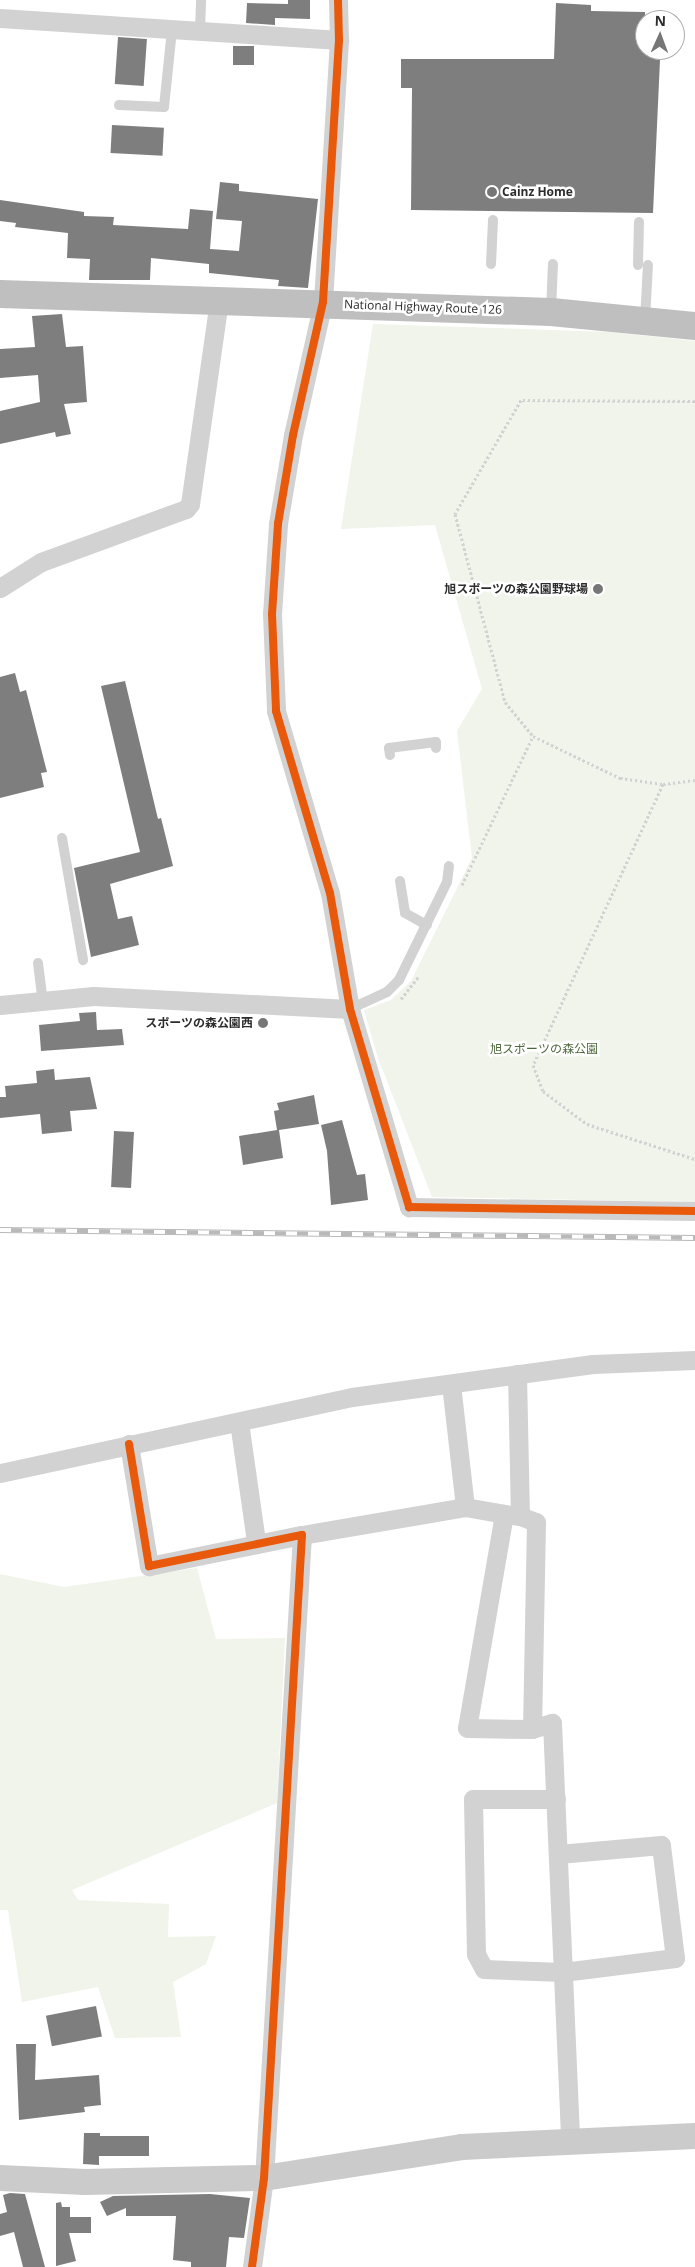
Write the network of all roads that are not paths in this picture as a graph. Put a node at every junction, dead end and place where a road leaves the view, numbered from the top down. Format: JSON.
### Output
{"nodes":[{"id":1,"x":201,"y":0,"type":"edge"},
{"id":2,"x":338,"y":0,"type":"edge"},
{"id":3,"x":0,"y":18,"type":"edge"},
{"id":4,"x":172,"y":29,"type":"junction"},
{"id":5,"x":200,"y":31,"type":"junction"},
{"id":6,"x":339,"y":40,"type":"junction"},
{"id":7,"x":118,"y":105,"type":"dead end"},
{"id":8,"x":493,"y":220,"type":"dead end"},
{"id":9,"x":639,"y":222,"type":"dead end"},
{"id":10,"x":491,"y":264,"type":"dead end"},
{"id":11,"x":553,"y":264,"type":"dead end"},
{"id":12,"x":0,"y":294,"type":"edge"},
{"id":13,"x":219,"y":299,"type":"junction"},
{"id":14,"x":323,"y":302,"type":"junction"},
{"id":15,"x":550,"y":312,"type":"junction"},
{"id":16,"x":645,"y":321,"type":"junction"},
{"id":17,"x":695,"y":326,"type":"edge"},
{"id":18,"x":0,"y":588,"type":"edge"},
{"id":19,"x":436,"y":748,"type":"dead end"},
{"id":20,"x":390,"y":755,"type":"dead end"},
{"id":21,"x":62,"y":838,"type":"dead end"},
{"id":22,"x":450,"y":866,"type":"dead end"},
{"id":23,"x":400,"y":881,"type":"dead end"},
{"id":24,"x":427,"y":925,"type":"junction"},
{"id":25,"x":83,"y":960,"type":"dead end"},
{"id":26,"x":38,"y":963,"type":"dead end"},
{"id":27,"x":43,"y":1001,"type":"junction"},
{"id":28,"x":0,"y":1005,"type":"edge"},
{"id":29,"x":350,"y":1009,"type":"junction"},
{"id":30,"x":695,"y":1211,"type":"edge"},
{"id":31,"x":695,"y":1360,"type":"edge"},
{"id":32,"x":517,"y":1374,"type":"junction"},
{"id":33,"x":451,"y":1384,"type":"junction"},
{"id":34,"x":239,"y":1422,"type":"junction"},
{"id":35,"x":129,"y":1444,"type":"junction"},
{"id":36,"x":0,"y":1473,"type":"edge"},
{"id":37,"x":465,"y":1507,"type":"junction"},
{"id":38,"x":512,"y":1515,"type":"junction"},
{"id":39,"x":302,"y":1535,"type":"junction"},
{"id":40,"x":256,"y":1542,"type":"junction"},
{"id":41,"x":532,"y":1728,"type":"junction"},
{"id":42,"x":556,"y":1799,"type":"junction"},
{"id":43,"x":558,"y":1854,"type":"junction"},
{"id":44,"x":563,"y":1972,"type":"junction"},
{"id":45,"x":695,"y":2136,"type":"edge"},
{"id":46,"x":570,"y":2140,"type":"junction"},
{"id":47,"x":0,"y":2178,"type":"edge"},
{"id":48,"x":264,"y":2178,"type":"junction"},
{"id":49,"x":252,"y":2267,"type":"edge"}],
"edges":[{"from":1,"to":5,"type":"lane"},
{"from":2,"to":6,"type":"street"},
{"from":3,"to":4,"type":"street"},
{"from":4,"to":5,"type":"street"},
{"from":4,"to":7,"type":"lane"},
{"from":5,"to":6,"type":"street"},
{"from":6,"to":14,"type":"street"},
{"from":8,"to":10,"type":"lane"},
{"from":9,"to":16,"type":"lane"},
{"from":11,"to":15,"type":"lane"},
{"from":12,"to":13,"type":"highway","name":"National Highway Route 126"},
{"from":13,"to":14,"type":"highway","name":"National Highway Route 126"},
{"from":13,"to":18,"type":"street"},
{"from":14,"to":15,"type":"highway","name":"National Highway Route 126"},
{"from":14,"to":29,"type":"street"},
{"from":15,"to":16,"type":"highway","name":"National Highway Route 126"},
{"from":16,"to":17,"type":"highway","name":"National Highway Route 126"},
{"from":19,"to":20,"type":"lane"},
{"from":21,"to":25,"type":"lane"},
{"from":22,"to":24,"type":"lane"},
{"from":23,"to":24,"type":"lane"},
{"from":24,"to":29,"type":"lane"},
{"from":26,"to":27,"type":"lane"},
{"from":27,"to":28,"type":"street"},
{"from":27,"to":29,"type":"street"},
{"from":29,"to":30,"type":"street"},
{"from":31,"to":32,"type":"street"},
{"from":32,"to":33,"type":"street"},
{"from":32,"to":38,"type":"street"},
{"from":33,"to":34,"type":"street"},
{"from":33,"to":37,"type":"street"},
{"from":34,"to":35,"type":"street"},
{"from":34,"to":40,"type":"street"},
{"from":35,"to":36,"type":"street"},
{"from":35,"to":40,"type":"street"},
{"from":37,"to":38,"type":"street"},
{"from":37,"to":39,"type":"street"},
{"from":38,"to":41,"type":"street"},
{"from":38,"to":41,"type":"street"},
{"from":39,"to":40,"type":"street"},
{"from":39,"to":48,"type":"street"},
{"from":41,"to":42,"type":"street"},
{"from":42,"to":43,"type":"street"},
{"from":42,"to":44,"type":"street"},
{"from":43,"to":44,"type":"street"},
{"from":43,"to":44,"type":"street"},
{"from":44,"to":46,"type":"street"},
{"from":45,"to":46,"type":"street"},
{"from":46,"to":48,"type":"street"},
{"from":47,"to":48,"type":"street"},
{"from":48,"to":49,"type":"street"}]}
